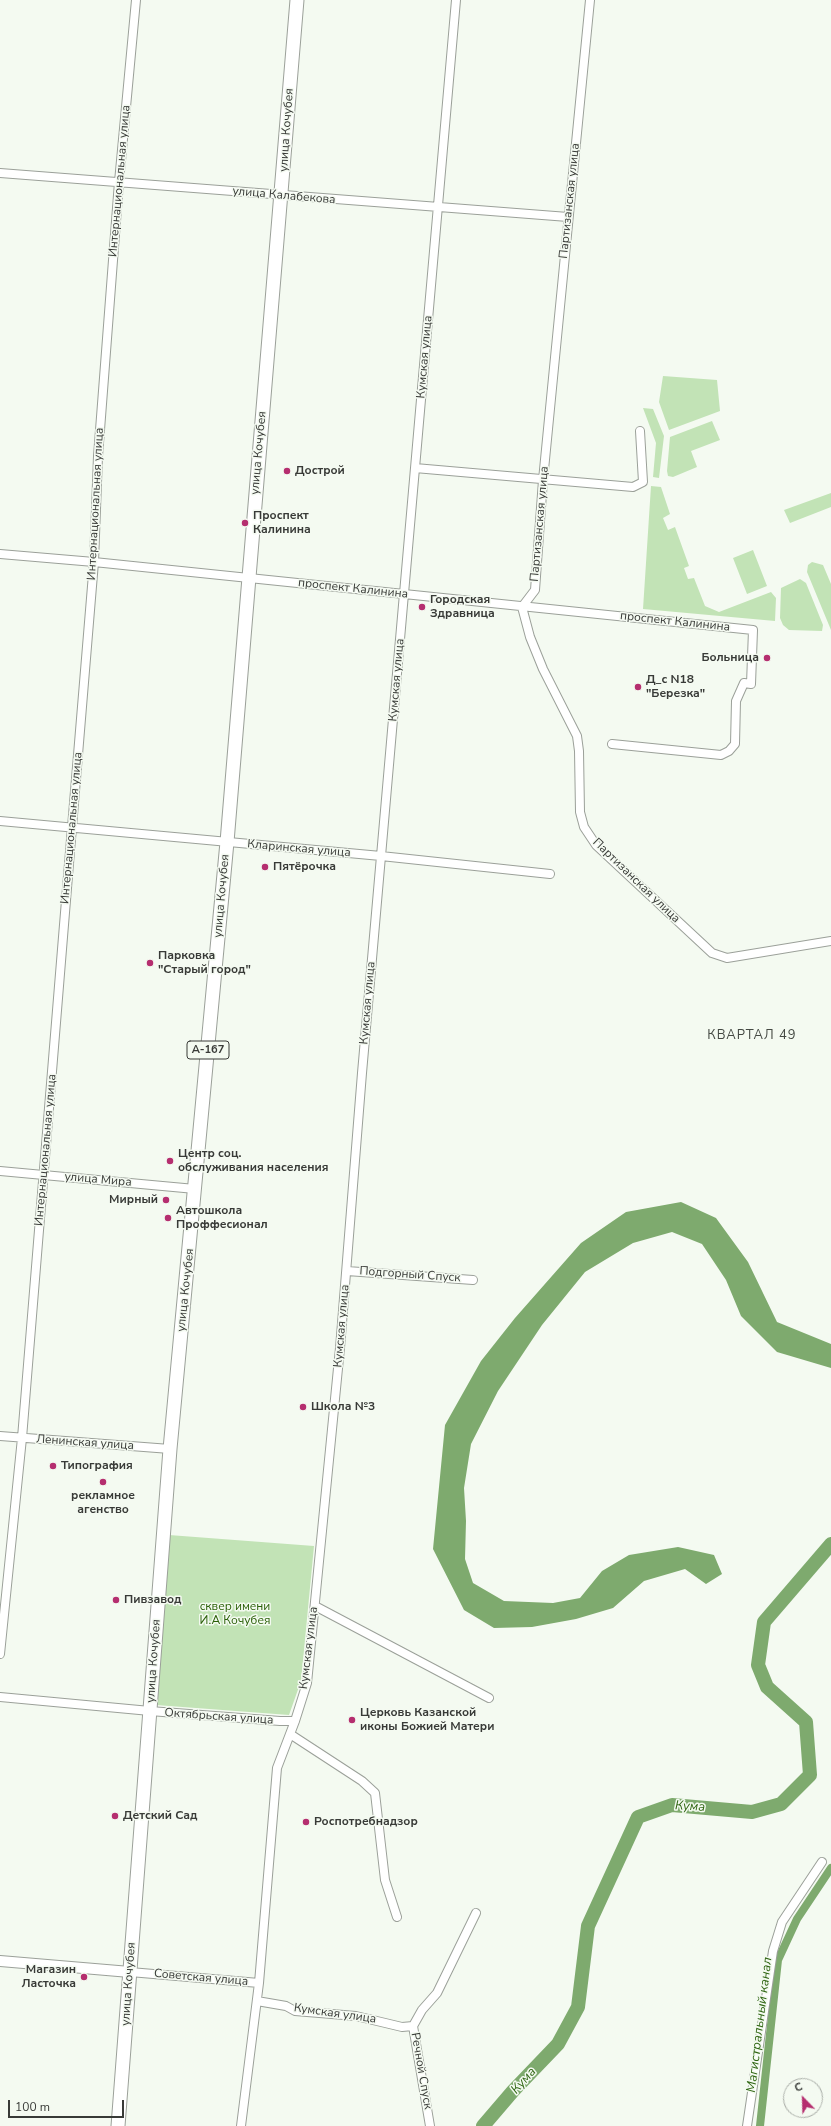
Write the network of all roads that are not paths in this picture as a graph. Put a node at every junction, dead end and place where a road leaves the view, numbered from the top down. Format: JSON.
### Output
{"nodes":[{"id":1,"x":136,"y":0,"type":"edge"},
{"id":2,"x":297,"y":0,"type":"edge"},
{"id":3,"x":456,"y":0,"type":"edge"},
{"id":4,"x":590,"y":0,"type":"edge"},
{"id":5,"x":0,"y":173,"type":"edge"},
{"id":6,"x":119,"y":182,"type":"junction"},
{"id":7,"x":282,"y":195,"type":"junction"},
{"id":8,"x":439,"y":208,"type":"junction"},
{"id":9,"x":568,"y":217,"type":"junction"},
{"id":10,"x":640,"y":431,"type":"dead end"},
{"id":11,"x":415,"y":468,"type":"junction"},
{"id":12,"x":543,"y":480,"type":"junction"},
{"id":13,"x":0,"y":554,"type":"edge"},
{"id":14,"x":94,"y":562,"type":"junction"},
{"id":15,"x":249,"y":578,"type":"junction"},
{"id":16,"x":405,"y":594,"type":"junction"},
{"id":17,"x":522,"y":607,"type":"junction"},
{"id":18,"x":612,"y":744,"type":"dead end"},
{"id":19,"x":0,"y":821,"type":"edge"},
{"id":20,"x":72,"y":827,"type":"junction"},
{"id":21,"x":227,"y":842,"type":"junction"},
{"id":22,"x":381,"y":856,"type":"junction"},
{"id":23,"x":550,"y":874,"type":"dead end"},
{"id":24,"x":831,"y":941,"type":"edge"},
{"id":25,"x":0,"y":1171,"type":"edge"},
{"id":26,"x":44,"y":1175,"type":"junction"},
{"id":27,"x":195,"y":1190,"type":"junction"},
{"id":28,"x":347,"y":1270,"type":"junction"},
{"id":29,"x":473,"y":1280,"type":"dead end"},
{"id":30,"x":0,"y":1436,"type":"edge"},
{"id":31,"x":22,"y":1438,"type":"junction"},
{"id":32,"x":170,"y":1449,"type":"junction"},
{"id":33,"x":315,"y":1606,"type":"junction"},
{"id":34,"x":0,"y":1654,"type":"edge"},
{"id":35,"x":0,"y":1697,"type":"edge"},
{"id":36,"x":489,"y":1698,"type":"dead end"},
{"id":37,"x":150,"y":1712,"type":"junction"},
{"id":38,"x":295,"y":1720,"type":"junction"},
{"id":39,"x":290,"y":1734,"type":"junction"},
{"id":40,"x":822,"y":1862,"type":"dead end"},
{"id":41,"x":476,"y":1913,"type":"dead end"},
{"id":42,"x":397,"y":1917,"type":"dead end"},
{"id":43,"x":0,"y":1961,"type":"edge"},
{"id":44,"x":130,"y":1972,"type":"junction"},
{"id":45,"x":259,"y":1983,"type":"junction"},
{"id":46,"x":257,"y":2001,"type":"junction"},
{"id":47,"x":413,"y":2026,"type":"junction"},
{"id":48,"x":120,"y":2100,"type":"junction"},
{"id":49,"x":118,"y":2126,"type":"edge"},
{"id":50,"x":125,"y":2126,"type":"edge"},
{"id":51,"x":241,"y":2126,"type":"edge"},
{"id":52,"x":430,"y":2126,"type":"edge"},
{"id":53,"x":747,"y":2126,"type":"edge"}],
"edges":[{"from":1,"to":6,"type":"street","name":"Интернациональная улица"},
{"from":2,"to":7,"type":"main road","name":"улица Кочубея","number":"А-167"},
{"from":3,"to":8,"type":"street","name":"Кумская улица"},
{"from":4,"to":9,"type":"street","name":"Партизанская улица"},
{"from":5,"to":6,"type":"street","name":"улица Калабекова"},
{"from":6,"to":7,"type":"street","name":"улица Калабекова"},
{"from":6,"to":14,"type":"street","name":"Интернациональная улица"},
{"from":7,"to":8,"type":"street","name":"улица Калабекова"},
{"from":7,"to":15,"type":"main road","name":"улица Кочубея","number":"А-167"},
{"from":8,"to":9,"type":"street","name":"улица Калабекова"},
{"from":8,"to":11,"type":"street","name":"Кумская улица"},
{"from":9,"to":12,"type":"street","name":"Партизанская улица"},
{"from":10,"to":12,"type":"street"},
{"from":11,"to":12,"type":"street"},
{"from":11,"to":16,"type":"street","name":"Кумская улица"},
{"from":12,"to":17,"type":"street","name":"Партизанская улица"},
{"from":13,"to":14,"type":"street","name":"проспект Калинина"},
{"from":14,"to":15,"type":"street","name":"проспект Калинина"},
{"from":14,"to":20,"type":"street","name":"Интернациональная улица"},
{"from":15,"to":16,"type":"street","name":"проспект Калинина"},
{"from":15,"to":21,"type":"main road","name":"улица Кочубея","number":"А-167"},
{"from":16,"to":17,"type":"street","name":"проспект Калинина"},
{"from":16,"to":22,"type":"street","name":"Кумская улица"},
{"from":17,"to":18,"type":"street","name":"проспект Калинина"},
{"from":17,"to":24,"type":"street","name":"Партизанская улица"},
{"from":19,"to":20,"type":"street","name":"Кларинская улица"},
{"from":20,"to":21,"type":"street","name":"Кларинская улица"},
{"from":20,"to":26,"type":"street","name":"Интернациональная улица"},
{"from":21,"to":22,"type":"street","name":"Кларинская улица"},
{"from":21,"to":27,"type":"main road","name":"улица Кочубея","number":"А-167"},
{"from":22,"to":23,"type":"street","name":"Кларинская улица"},
{"from":22,"to":28,"type":"street","name":"Кумская улица"},
{"from":25,"to":26,"type":"street","name":"улица Мира"},
{"from":26,"to":27,"type":"street","name":"улица Мира"},
{"from":26,"to":31,"type":"street","name":"Интернациональная улица"},
{"from":27,"to":32,"type":"main road","name":"улица Кочубея","number":"А-167"},
{"from":28,"to":29,"type":"street","name":"Подгорный Спуск"},
{"from":28,"to":33,"type":"street","name":"Кумская улица"},
{"from":30,"to":31,"type":"street","name":"Ленинская улица"},
{"from":31,"to":32,"type":"street","name":"Ленинская улица"},
{"from":31,"to":34,"type":"street","name":"Интернациональная улица"},
{"from":32,"to":37,"type":"main road","name":"улица Кочубея","number":"А-167"},
{"from":33,"to":36,"type":"street"},
{"from":33,"to":38,"type":"street","name":"Кумская улица"},
{"from":35,"to":37,"type":"street","name":"Октябрьская улица"},
{"from":37,"to":38,"type":"street","name":"Октябрьская улица"},
{"from":37,"to":44,"type":"main road","name":"улица Кочубея","number":"А-167"},
{"from":38,"to":39,"type":"street","name":"Кумская улица"},
{"from":39,"to":42,"type":"street"},
{"from":39,"to":45,"type":"street","name":"Кумская улица"},
{"from":40,"to":53,"type":"street"},
{"from":41,"to":47,"type":"street","name":"Речной Спуск"},
{"from":43,"to":44,"type":"street","name":"Советская улица"},
{"from":44,"to":45,"type":"street","name":"Советская улица"},
{"from":44,"to":48,"type":"main road","name":"улица Кочубея","number":"А-167"},
{"from":45,"to":46,"type":"street","name":"Кумская улица"},
{"from":46,"to":47,"type":"street","name":"Кумская улица"},
{"from":46,"to":51,"type":"street","name":"Кумская улица"},
{"from":47,"to":52,"type":"street","name":"Речной Спуск"},
{"from":48,"to":49,"type":"main road","name":"улица Кочубея"},
{"from":48,"to":50,"type":"main road","number":"А-167"}]}
